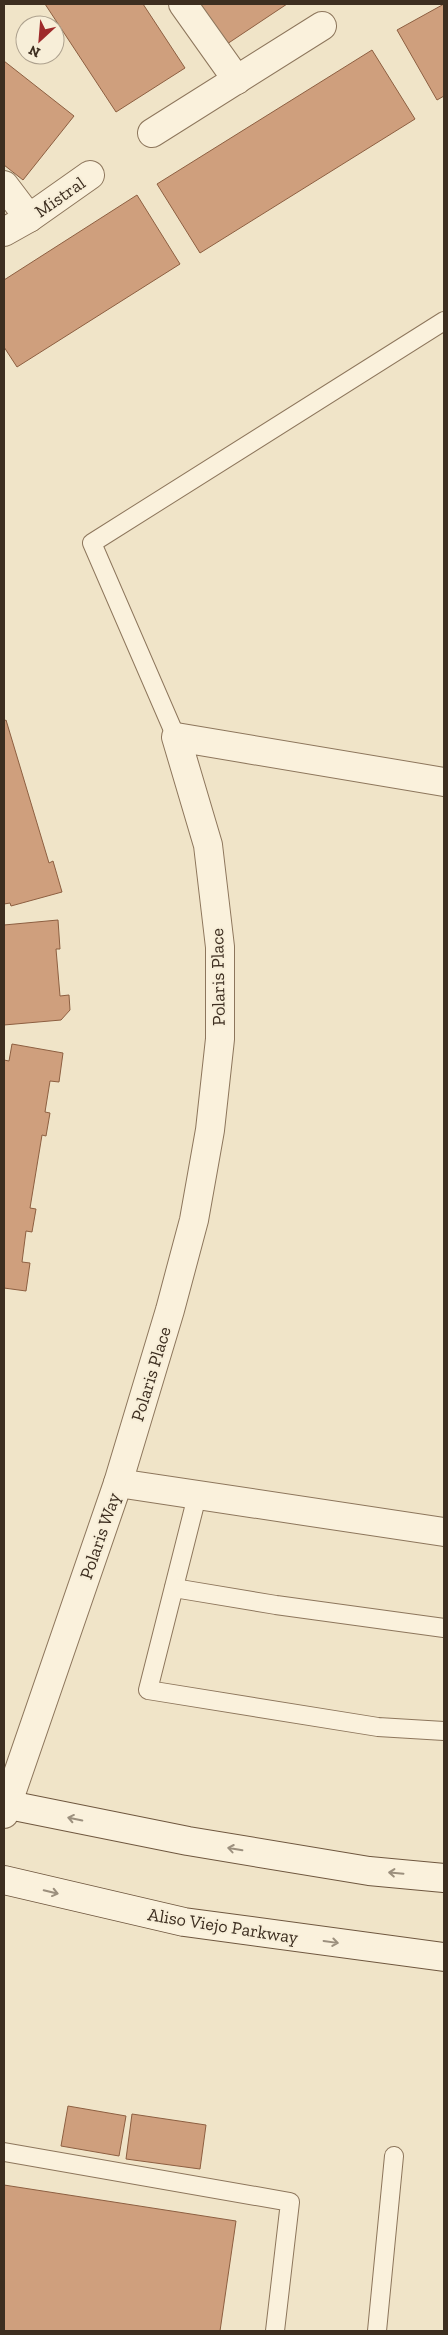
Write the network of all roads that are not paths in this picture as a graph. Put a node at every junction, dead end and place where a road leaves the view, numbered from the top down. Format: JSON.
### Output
{"nodes":[{"id":1,"x":183,"y":4,"type":"edge"},
{"id":2,"x":322,"y":26,"type":"dead end"},
{"id":3,"x":237,"y":80,"type":"junction"},
{"id":4,"x":152,"y":133,"type":"dead end"},
{"id":5,"x":90,"y":175,"type":"dead end"},
{"id":6,"x":4,"y":185,"type":"edge"},
{"id":7,"x":29,"y":218,"type":"junction"},
{"id":8,"x":4,"y":232,"type":"edge"},
{"id":9,"x":444,"y":320,"type":"edge"},
{"id":10,"x":176,"y":736,"type":"junction"},
{"id":11,"x":444,"y":782,"type":"edge"},
{"id":12,"x":118,"y":1483,"type":"junction"},
{"id":13,"x":197,"y":1496,"type":"junction"},
{"id":14,"x":444,"y":1532,"type":"edge"},
{"id":15,"x":174,"y":1588,"type":"junction"},
{"id":16,"x":444,"y":1628,"type":"edge"},
{"id":17,"x":444,"y":1731,"type":"edge"},
{"id":18,"x":5,"y":1808,"type":"edge"},
{"id":19,"x":444,"y":1878,"type":"edge"},
{"id":20,"x":4,"y":1880,"type":"edge"},
{"id":21,"x":444,"y":1957,"type":"edge"},
{"id":22,"x":4,"y":2152,"type":"edge"},
{"id":23,"x":394,"y":2156,"type":"dead end"},
{"id":24,"x":275,"y":2331,"type":"edge"},
{"id":25,"x":377,"y":2331,"type":"edge"}],
"edges":[{"from":1,"to":3,"type":"street"},
{"from":2,"to":3,"type":"street"},
{"from":3,"to":4,"type":"street"},
{"from":5,"to":7,"type":"street","name":"Mistral"},
{"from":6,"to":7,"type":"street","name":"Mistral"},
{"from":7,"to":8,"type":"street","name":"Mistral"},
{"from":9,"to":10,"type":"lane"},
{"from":10,"to":11,"type":"street"},
{"from":10,"to":12,"type":"street","name":"Polaris Place"},
{"from":12,"to":13,"type":"street","name":"Polaris Way"},
{"from":12,"to":18,"type":"street","name":"Polaris Way"},
{"from":13,"to":14,"type":"street","name":"Polaris Way"},
{"from":13,"to":15,"type":"lane"},
{"from":15,"to":16,"type":"lane"},
{"from":15,"to":17,"type":"lane"},
{"from":19,"to":18,"type":"street","one_way":true},
{"from":20,"to":21,"type":"street","name":"Aliso Viejo Parkway","one_way":true},
{"from":22,"to":24,"type":"lane"},
{"from":23,"to":25,"type":"lane"}]}
